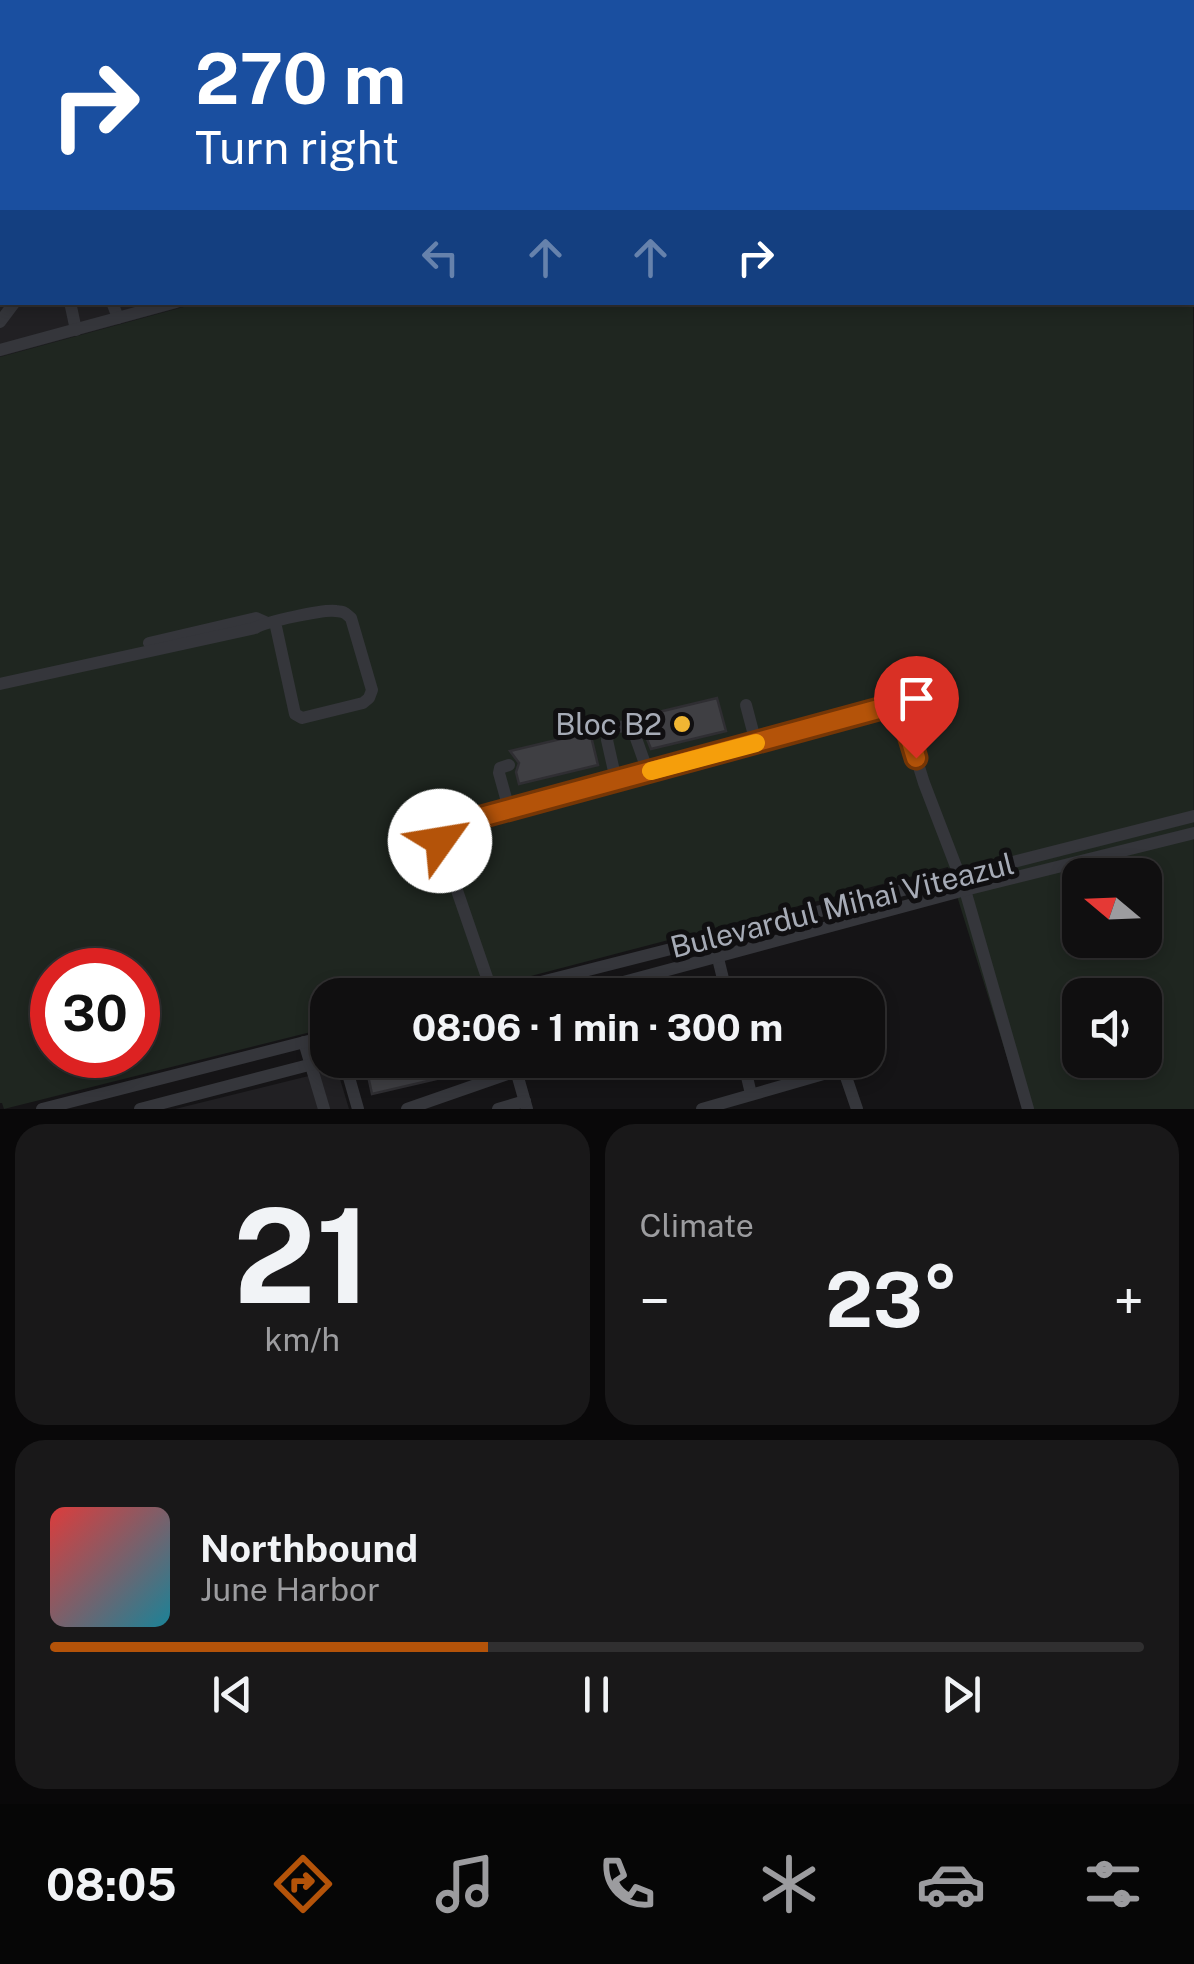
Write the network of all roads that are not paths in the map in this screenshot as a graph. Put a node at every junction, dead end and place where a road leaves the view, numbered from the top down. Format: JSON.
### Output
{"nodes":[{"id":1,"x":71,"y":305,"type":"edge"},
{"id":2,"x":113,"y":305,"type":"edge"},
{"id":3,"x":165,"y":305,"type":"edge"},
{"id":4,"x":118,"y":318,"type":"junction"},
{"id":5,"x":76,"y":330,"type":"junction"},
{"id":6,"x":0,"y":350,"type":"edge"},
{"id":7,"x":270,"y":622,"type":"junction"},
{"id":8,"x":0,"y":680,"type":"edge"},
{"id":9,"x":746,"y":705,"type":"dead end"},
{"id":10,"x":756,"y":743,"type":"junction"},
{"id":11,"x":509,"y":765,"type":"dead end"},
{"id":12,"x":648,"y":772,"type":"junction"},
{"id":13,"x":616,"y":780,"type":"junction"},
{"id":14,"x":508,"y":809,"type":"junction"},
{"id":15,"x":1187,"y":818,"type":"edge"},
{"id":16,"x":1189,"y":834,"type":"edge"},
{"id":17,"x":958,"y":876,"type":"junction"},
{"id":18,"x":965,"y":890,"type":"junction"},
{"id":19,"x":713,"y":938,"type":"junction"},
{"id":20,"x":718,"y":958,"type":"junction"},
{"id":21,"x":486,"y":978,"type":"edge"},
{"id":22,"x":558,"y":978,"type":"edge"},
{"id":23,"x":641,"y":978,"type":"edge"},
{"id":24,"x":723,"y":978,"type":"edge"},
{"id":25,"x":310,"y":1040,"type":"edge"},
{"id":26,"x":304,"y":1042,"type":"junction"},
{"id":27,"x":228,"y":1062,"type":"junction"},
{"id":28,"x":310,"y":1064,"type":"joint"},
{"id":29,"x":314,"y":1078,"type":"edge"},
{"id":30,"x":349,"y":1078,"type":"edge"},
{"id":31,"x":484,"y":1078,"type":"edge"},
{"id":32,"x":518,"y":1078,"type":"edge"},
{"id":33,"x":747,"y":1078,"type":"edge"},
{"id":34,"x":234,"y":1084,"type":"junction"},
{"id":35,"x":751,"y":1094,"type":"junction"},
{"id":36,"x":526,"y":1105,"type":"edge"},
{"id":37,"x":42,"y":1109,"type":"edge"},
{"id":38,"x":140,"y":1109,"type":"edge"},
{"id":39,"x":324,"y":1109,"type":"edge"},
{"id":40,"x":358,"y":1109,"type":"edge"},
{"id":41,"x":407,"y":1109,"type":"edge"},
{"id":42,"x":498,"y":1109,"type":"edge"},
{"id":43,"x":702,"y":1109,"type":"edge"},
{"id":44,"x":856,"y":1109,"type":"edge"},
{"id":45,"x":1028,"y":1109,"type":"edge"}],
"edges":[{"from":1,"to":5,"type":"street"},
{"from":2,"to":4,"type":"street"},
{"from":3,"to":4,"type":"street"},
{"from":4,"to":5,"type":"street"},
{"from":5,"to":6,"type":"street"},
{"from":7,"to":7,"type":"street"},
{"from":7,"to":8,"type":"street"},
{"from":9,"to":10,"type":"street"},
{"from":10,"to":12,"type":"street"},
{"from":10,"to":17,"type":"street"},
{"from":11,"to":14,"type":"street"},
{"from":12,"to":13,"type":"street"},
{"from":12,"to":13,"type":"street"},
{"from":13,"to":14,"type":"street"},
{"from":14,"to":21,"type":"street"},
{"from":15,"to":16,"type":"street"},
{"from":15,"to":17,"type":"street","name":"Bulevardul Mihai Viteazul"},
{"from":16,"to":18,"type":"street","name":"Bulevardul Mihai Viteazul"},
{"from":17,"to":18,"type":"street"},
{"from":17,"to":19,"type":"street","name":"Bulevardul Mihai Viteazul"},
{"from":18,"to":20,"type":"street","name":"Bulevardul Mihai Viteazul"},
{"from":18,"to":45,"type":"street"},
{"from":19,"to":20,"type":"street"},
{"from":19,"to":22,"type":"street","name":"Bulevardul Mihai Viteazul"},
{"from":20,"to":23,"type":"street","name":"Bulevardul Mihai Viteazul"},
{"from":20,"to":24,"type":"street"},
{"from":25,"to":26,"type":"street"},
{"from":26,"to":27,"type":"street"},
{"from":26,"to":28,"type":"street"},
{"from":27,"to":34,"type":"street"},
{"from":27,"to":37,"type":"street"},
{"from":28,"to":34,"type":"street"},
{"from":29,"to":39,"type":"street"},
{"from":30,"to":40,"type":"street"},
{"from":31,"to":41,"type":"street"},
{"from":32,"to":36,"type":"street"},
{"from":33,"to":35,"type":"street"},
{"from":34,"to":38,"type":"street"},
{"from":35,"to":43,"type":"street"},
{"from":35,"to":44,"type":"street"},
{"from":36,"to":42,"type":"street"}]}
